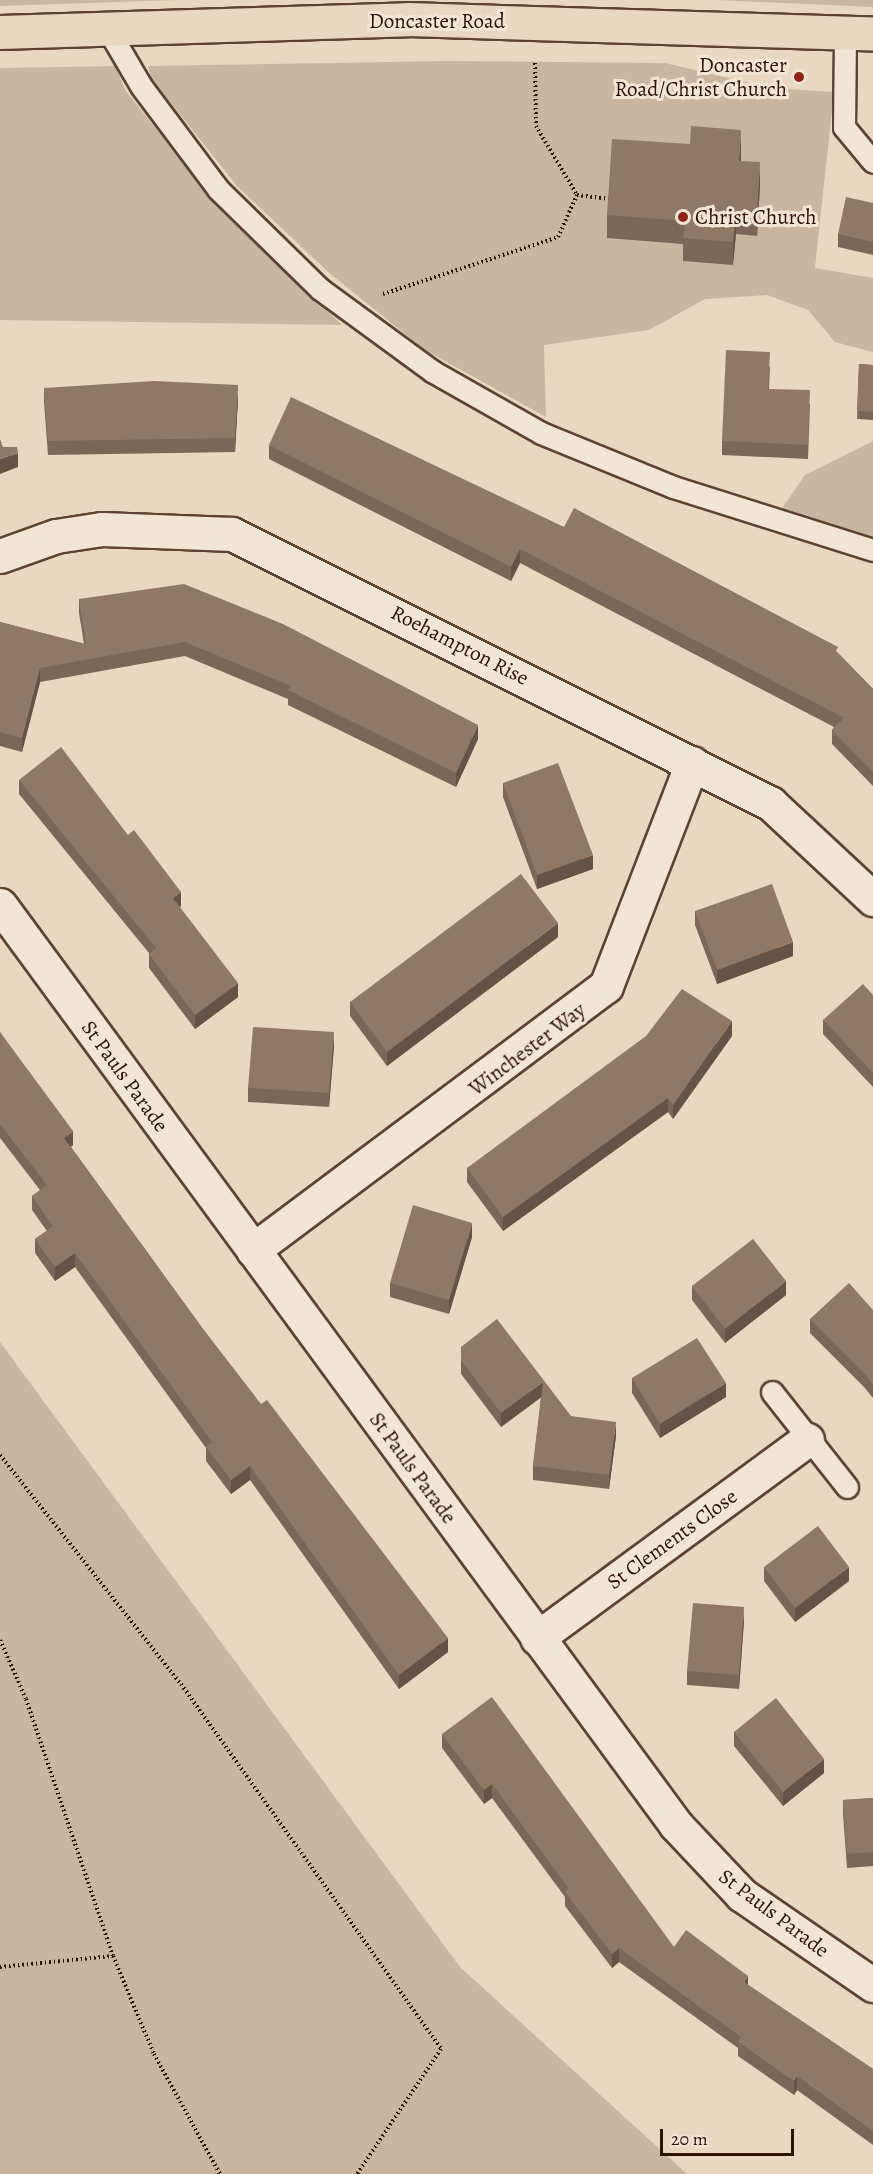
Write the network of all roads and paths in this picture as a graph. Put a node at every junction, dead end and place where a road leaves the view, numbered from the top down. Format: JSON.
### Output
{"nodes":[{"id":1,"x":107,"y":28,"type":"junction"},
{"id":2,"x":0,"y":32,"type":"edge"},
{"id":3,"x":859,"y":34,"type":"edge"},
{"id":4,"x":535,"y":69,"type":"dead end"},
{"id":5,"x":873,"y":162,"type":"edge"},
{"id":6,"x":577,"y":195,"type":"junction"},
{"id":7,"x":610,"y":199,"type":"edge"},
{"id":8,"x":360,"y":318,"type":"junction"},
{"id":9,"x":873,"y":550,"type":"edge"},
{"id":10,"x":0,"y":556,"type":"edge"},
{"id":11,"x":692,"y":763,"type":"junction"},
{"id":12,"x":873,"y":899,"type":"edge"},
{"id":13,"x":0,"y":904,"type":"edge"},
{"id":14,"x":253,"y":1250,"type":"junction"},
{"id":15,"x":772,"y":1392,"type":"dead end"},
{"id":16,"x":807,"y":1440,"type":"junction"},
{"id":17,"x":0,"y":1455,"type":"edge"},
{"id":18,"x":847,"y":1487,"type":"dead end"},
{"id":19,"x":537,"y":1638,"type":"junction"},
{"id":20,"x":0,"y":1640,"type":"edge"},
{"id":21,"x":113,"y":1956,"type":"junction"},
{"id":22,"x":0,"y":1967,"type":"edge"},
{"id":23,"x":873,"y":1985,"type":"edge"},
{"id":24,"x":220,"y":2174,"type":"edge"},
{"id":25,"x":357,"y":2174,"type":"edge"}],
"edges":[{"from":1,"to":2,"type":"highway","name":"Doncaster Road"},
{"from":1,"to":3,"type":"highway","name":"Doncaster Road"},
{"from":1,"to":8,"type":"lane"},
{"from":3,"to":5,"type":"lane"},
{"from":4,"to":6,"type":"path"},
{"from":6,"to":7,"type":"path"},
{"from":6,"to":8,"type":"path"},
{"from":8,"to":9,"type":"lane"},
{"from":10,"to":11,"type":"street","name":"Roehampton Rise"},
{"from":11,"to":12,"type":"street","name":"Roehampton Rise"},
{"from":11,"to":14,"type":"street","name":"Winchester Way"},
{"from":13,"to":14,"type":"street","name":"St Pauls Parade"},
{"from":14,"to":19,"type":"street","name":"St Pauls Parade"},
{"from":15,"to":16,"type":"lane"},
{"from":16,"to":18,"type":"lane"},
{"from":16,"to":19,"type":"street","name":"St Clements Close"},
{"from":17,"to":25,"type":"path"},
{"from":19,"to":23,"type":"street","name":"St Pauls Parade"},
{"from":20,"to":21,"type":"path"},
{"from":21,"to":22,"type":"path"},
{"from":21,"to":24,"type":"path"}]}
